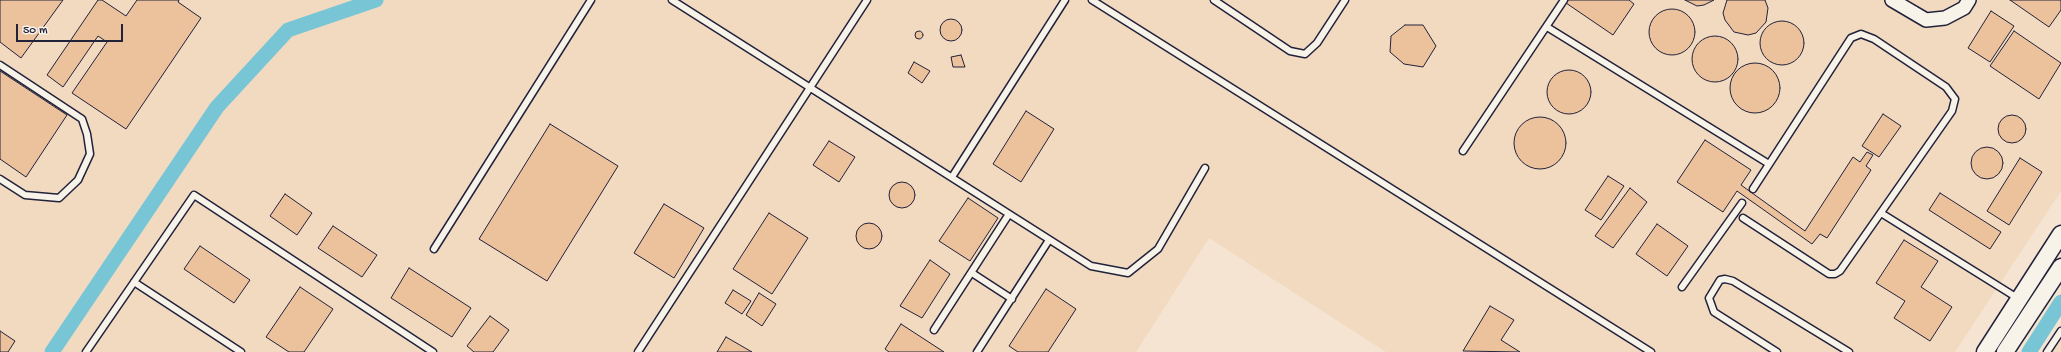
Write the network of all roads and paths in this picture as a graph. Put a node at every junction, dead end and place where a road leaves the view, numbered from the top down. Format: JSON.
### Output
{"nodes":[{"id":1,"x":591,"y":0,"type":"edge"},
{"id":2,"x":672,"y":0,"type":"edge"},
{"id":3,"x":867,"y":0,"type":"edge"},
{"id":4,"x":1065,"y":0,"type":"edge"},
{"id":5,"x":1092,"y":0,"type":"edge"},
{"id":6,"x":1214,"y":0,"type":"edge"},
{"id":7,"x":1345,"y":0,"type":"edge"},
{"id":8,"x":1564,"y":0,"type":"edge"},
{"id":9,"x":1892,"y":0,"type":"edge"},
{"id":10,"x":1969,"y":0,"type":"edge"},
{"id":11,"x":1547,"y":26,"type":"junction"},
{"id":12,"x":0,"y":65,"type":"edge"},
{"id":13,"x":810,"y":88,"type":"junction"},
{"id":14,"x":1463,"y":151,"type":"dead end"},
{"id":15,"x":1769,"y":164,"type":"junction"},
{"id":16,"x":1205,"y":168,"type":"dead end"},
{"id":17,"x":952,"y":177,"type":"junction"},
{"id":18,"x":0,"y":179,"type":"edge"},
{"id":19,"x":1753,"y":189,"type":"dead end"},
{"id":20,"x":1742,"y":203,"type":"dead end"},
{"id":21,"x":1881,"y":213,"type":"junction"},
{"id":22,"x":1009,"y":214,"type":"junction"},
{"id":23,"x":1743,"y":218,"type":"dead end"},
{"id":24,"x":2061,"y":234,"type":"edge"},
{"id":25,"x":1049,"y":240,"type":"junction"},
{"id":26,"x":434,"y":249,"type":"dead end"},
{"id":27,"x":2061,"y":266,"type":"edge"},
{"id":28,"x":972,"y":273,"type":"junction"},
{"id":29,"x":134,"y":282,"type":"junction"},
{"id":30,"x":1682,"y":287,"type":"dead end"},
{"id":31,"x":1012,"y":299,"type":"junction"},
{"id":32,"x":2019,"y":299,"type":"junction"},
{"id":33,"x":2034,"y":308,"type":"junction"},
{"id":34,"x":934,"y":330,"type":"dead end"},
{"id":35,"x":2061,"y":331,"type":"edge"},
{"id":36,"x":86,"y":352,"type":"edge"},
{"id":37,"x":241,"y":352,"type":"edge"},
{"id":38,"x":433,"y":352,"type":"edge"},
{"id":39,"x":638,"y":352,"type":"edge"},
{"id":40,"x":977,"y":352,"type":"edge"},
{"id":41,"x":1650,"y":352,"type":"edge"},
{"id":42,"x":1777,"y":352,"type":"edge"},
{"id":43,"x":1849,"y":352,"type":"edge"},
{"id":44,"x":1985,"y":352,"type":"edge"},
{"id":45,"x":2005,"y":352,"type":"edge"},
{"id":46,"x":2047,"y":352,"type":"edge"}],
"edges":[{"from":1,"to":26,"type":"lane"},
{"from":2,"to":13,"type":"lane"},
{"from":3,"to":13,"type":"lane"},
{"from":4,"to":17,"type":"lane"},
{"from":5,"to":41,"type":"lane"},
{"from":6,"to":7,"type":"lane"},
{"from":8,"to":11,"type":"lane"},
{"from":9,"to":10,"type":"street"},
{"from":11,"to":14,"type":"lane"},
{"from":11,"to":15,"type":"lane"},
{"from":12,"to":18,"type":"lane"},
{"from":13,"to":17,"type":"lane"},
{"from":13,"to":39,"type":"lane"},
{"from":15,"to":19,"type":"lane"},
{"from":15,"to":21,"type":"lane"},
{"from":16,"to":25,"type":"lane"},
{"from":17,"to":22,"type":"lane"},
{"from":20,"to":30,"type":"lane"},
{"from":21,"to":23,"type":"lane"},
{"from":21,"to":32,"type":"lane"},
{"from":22,"to":25,"type":"lane"},
{"from":22,"to":28,"type":"lane"},
{"from":24,"to":32,"type":"street"},
{"from":25,"to":31,"type":"lane"},
{"from":27,"to":33,"type":"street"},
{"from":28,"to":31,"type":"lane"},
{"from":28,"to":34,"type":"lane"},
{"from":29,"to":36,"type":"lane"},
{"from":29,"to":37,"type":"lane"},
{"from":29,"to":38,"type":"lane"},
{"from":31,"to":40,"type":"lane"},
{"from":32,"to":33,"type":"street"},
{"from":32,"to":44,"type":"street"},
{"from":33,"to":45,"type":"street"},
{"from":35,"to":46,"type":"lane"},
{"from":42,"to":43,"type":"lane"}]}
